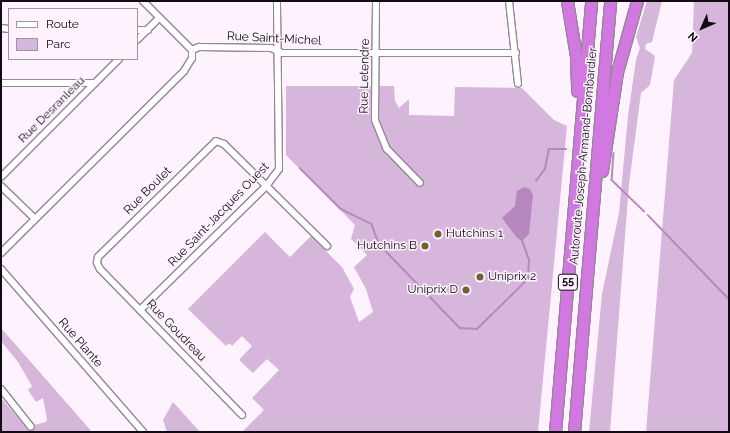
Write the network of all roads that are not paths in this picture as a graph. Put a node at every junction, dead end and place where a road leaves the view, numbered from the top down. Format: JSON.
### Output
{"nodes":[{"id":1,"x":143,"y":1,"type":"edge"},
{"id":2,"x":277,"y":1,"type":"edge"},
{"id":3,"x":376,"y":1,"type":"edge"},
{"id":4,"x":509,"y":1,"type":"edge"},
{"id":5,"x":567,"y":1,"type":"edge"},
{"id":6,"x":591,"y":1,"type":"edge"},
{"id":7,"x":610,"y":1,"type":"edge"},
{"id":8,"x":637,"y":1,"type":"edge"},
{"id":9,"x":159,"y":18,"type":"junction"},
{"id":10,"x":138,"y":30,"type":"edge"},
{"id":11,"x":148,"y":30,"type":"junction"},
{"id":12,"x":138,"y":39,"type":"edge"},
{"id":13,"x":192,"y":50,"type":"junction"},
{"id":14,"x":277,"y":50,"type":"junction"},
{"id":15,"x":376,"y":53,"type":"junction"},
{"id":16,"x":516,"y":53,"type":"junction"},
{"id":17,"x":117,"y":60,"type":"edge"},
{"id":18,"x":1,"y":82,"type":"edge"},
{"id":19,"x":95,"y":83,"type":"junction"},
{"id":20,"x":518,"y":84,"type":"dead end"},
{"id":21,"x":578,"y":152,"type":"junction"},
{"id":22,"x":1,"y":177,"type":"edge"},
{"id":23,"x":420,"y":183,"type":"dead end"},
{"id":24,"x":266,"y":185,"type":"junction"},
{"id":25,"x":1,"y":186,"type":"edge"},
{"id":26,"x":35,"y":219,"type":"junction"},
{"id":27,"x":327,"y":246,"type":"dead end"},
{"id":28,"x":1,"y":253,"type":"edge"},
{"id":29,"x":588,"y":256,"type":"junction"},
{"id":30,"x":97,"y":261,"type":"joint"},
{"id":31,"x":1,"y":269,"type":"edge"},
{"id":32,"x":140,"y":310,"type":"junction"},
{"id":33,"x":1,"y":389,"type":"edge"},
{"id":34,"x":242,"y":415,"type":"dead end"},
{"id":35,"x":31,"y":427,"type":"dead end"},
{"id":36,"x":143,"y":432,"type":"edge"},
{"id":37,"x":554,"y":432,"type":"edge"},
{"id":38,"x":574,"y":432,"type":"edge"}],
"edges":[{"from":1,"to":9,"type":"street"},
{"from":2,"to":14,"type":"street","name":"Rue Saint-Jacques Ouest"},
{"from":3,"to":15,"type":"street","name":"Rue Letendre"},
{"from":4,"to":16,"type":"street"},
{"from":5,"to":21,"type":"highway"},
{"from":6,"to":21,"type":"highway","name":"Autoroute Joseph-Armand-Bombardier","number":"55"},
{"from":7,"to":29,"type":"highway","name":"Autoroute Joseph-Armand-Bombardier","number":"55"},
{"from":8,"to":29,"type":"highway"},
{"from":9,"to":11,"type":"street"},
{"from":9,"to":13,"type":"street"},
{"from":10,"to":11,"type":"street"},
{"from":11,"to":12,"type":"street"},
{"from":13,"to":14,"type":"street","name":"Rue Saint-Michel"},
{"from":13,"to":26,"type":"street"},
{"from":14,"to":15,"type":"street","name":"Rue Saint-Michel"},
{"from":14,"to":24,"type":"street","name":"Rue Saint-Jacques Ouest"},
{"from":15,"to":16,"type":"street","name":"Rue Saint-Michel"},
{"from":15,"to":23,"type":"street","name":"Rue Letendre"},
{"from":16,"to":20,"type":"street"},
{"from":17,"to":19,"type":"street","name":"Rue Desranleau"},
{"from":18,"to":19,"type":"street"},
{"from":19,"to":22,"type":"street","name":"Rue Desranleau"},
{"from":21,"to":37,"type":"highway","name":"Autoroute Joseph-Armand-Bombardier","number":"55"},
{"from":24,"to":27,"type":"street"},
{"from":24,"to":30,"type":"street","name":"Rue Boulet"},
{"from":24,"to":32,"type":"street","name":"Rue Saint-Jacques Ouest"},
{"from":25,"to":26,"type":"street"},
{"from":26,"to":28,"type":"street"},
{"from":29,"to":38,"type":"highway","name":"Autoroute Joseph-Armand-Bombardier","number":"55"},
{"from":30,"to":32,"type":"street","name":"Rue Goudreau"},
{"from":31,"to":36,"type":"street","name":"Rue Plante"},
{"from":32,"to":34,"type":"street","name":"Rue Goudreau"},
{"from":33,"to":35,"type":"street"}]}
